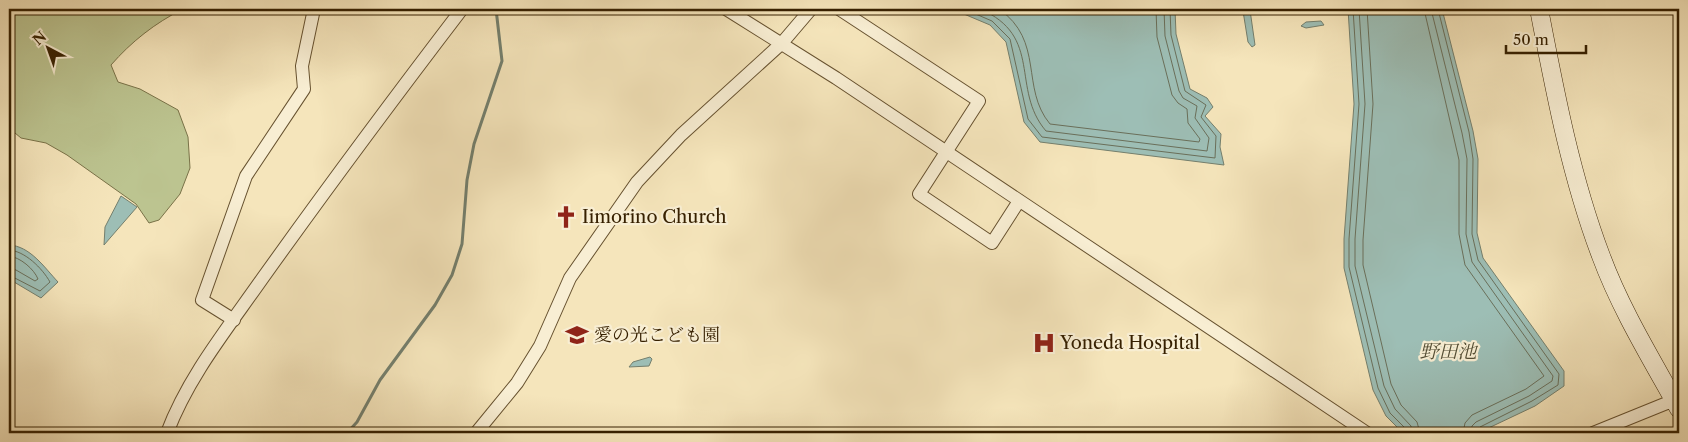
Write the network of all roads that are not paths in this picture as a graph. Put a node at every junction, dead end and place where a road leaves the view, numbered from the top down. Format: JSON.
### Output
{"nodes":[{"id":1,"x":314,"y":9,"type":"edge"},
{"id":2,"x":462,"y":9,"type":"edge"},
{"id":3,"x":726,"y":9,"type":"edge"},
{"id":4,"x":811,"y":9,"type":"edge"},
{"id":5,"x":840,"y":9,"type":"edge"},
{"id":6,"x":1539,"y":9,"type":"edge"},
{"id":7,"x":782,"y":43,"type":"junction"},
{"id":8,"x":946,"y":152,"type":"junction"},
{"id":9,"x":1019,"y":201,"type":"junction"},
{"id":10,"x":234,"y":320,"type":"junction"},
{"id":11,"x":1677,"y":406,"type":"edge"},
{"id":12,"x":167,"y":433,"type":"edge"},
{"id":13,"x":476,"y":433,"type":"edge"},
{"id":14,"x":1367,"y":433,"type":"edge"},
{"id":15,"x":1593,"y":433,"type":"edge"}],
"edges":[{"from":1,"to":10,"type":"street"},
{"from":2,"to":10,"type":"street"},
{"from":3,"to":7,"type":"street"},
{"from":4,"to":7,"type":"street"},
{"from":5,"to":8,"type":"street"},
{"from":6,"to":11,"type":"main road"},
{"from":7,"to":8,"type":"street"},
{"from":7,"to":13,"type":"street"},
{"from":8,"to":9,"type":"street"},
{"from":8,"to":9,"type":"street"},
{"from":9,"to":14,"type":"street"},
{"from":10,"to":12,"type":"street"},
{"from":11,"to":15,"type":"street"}]}
